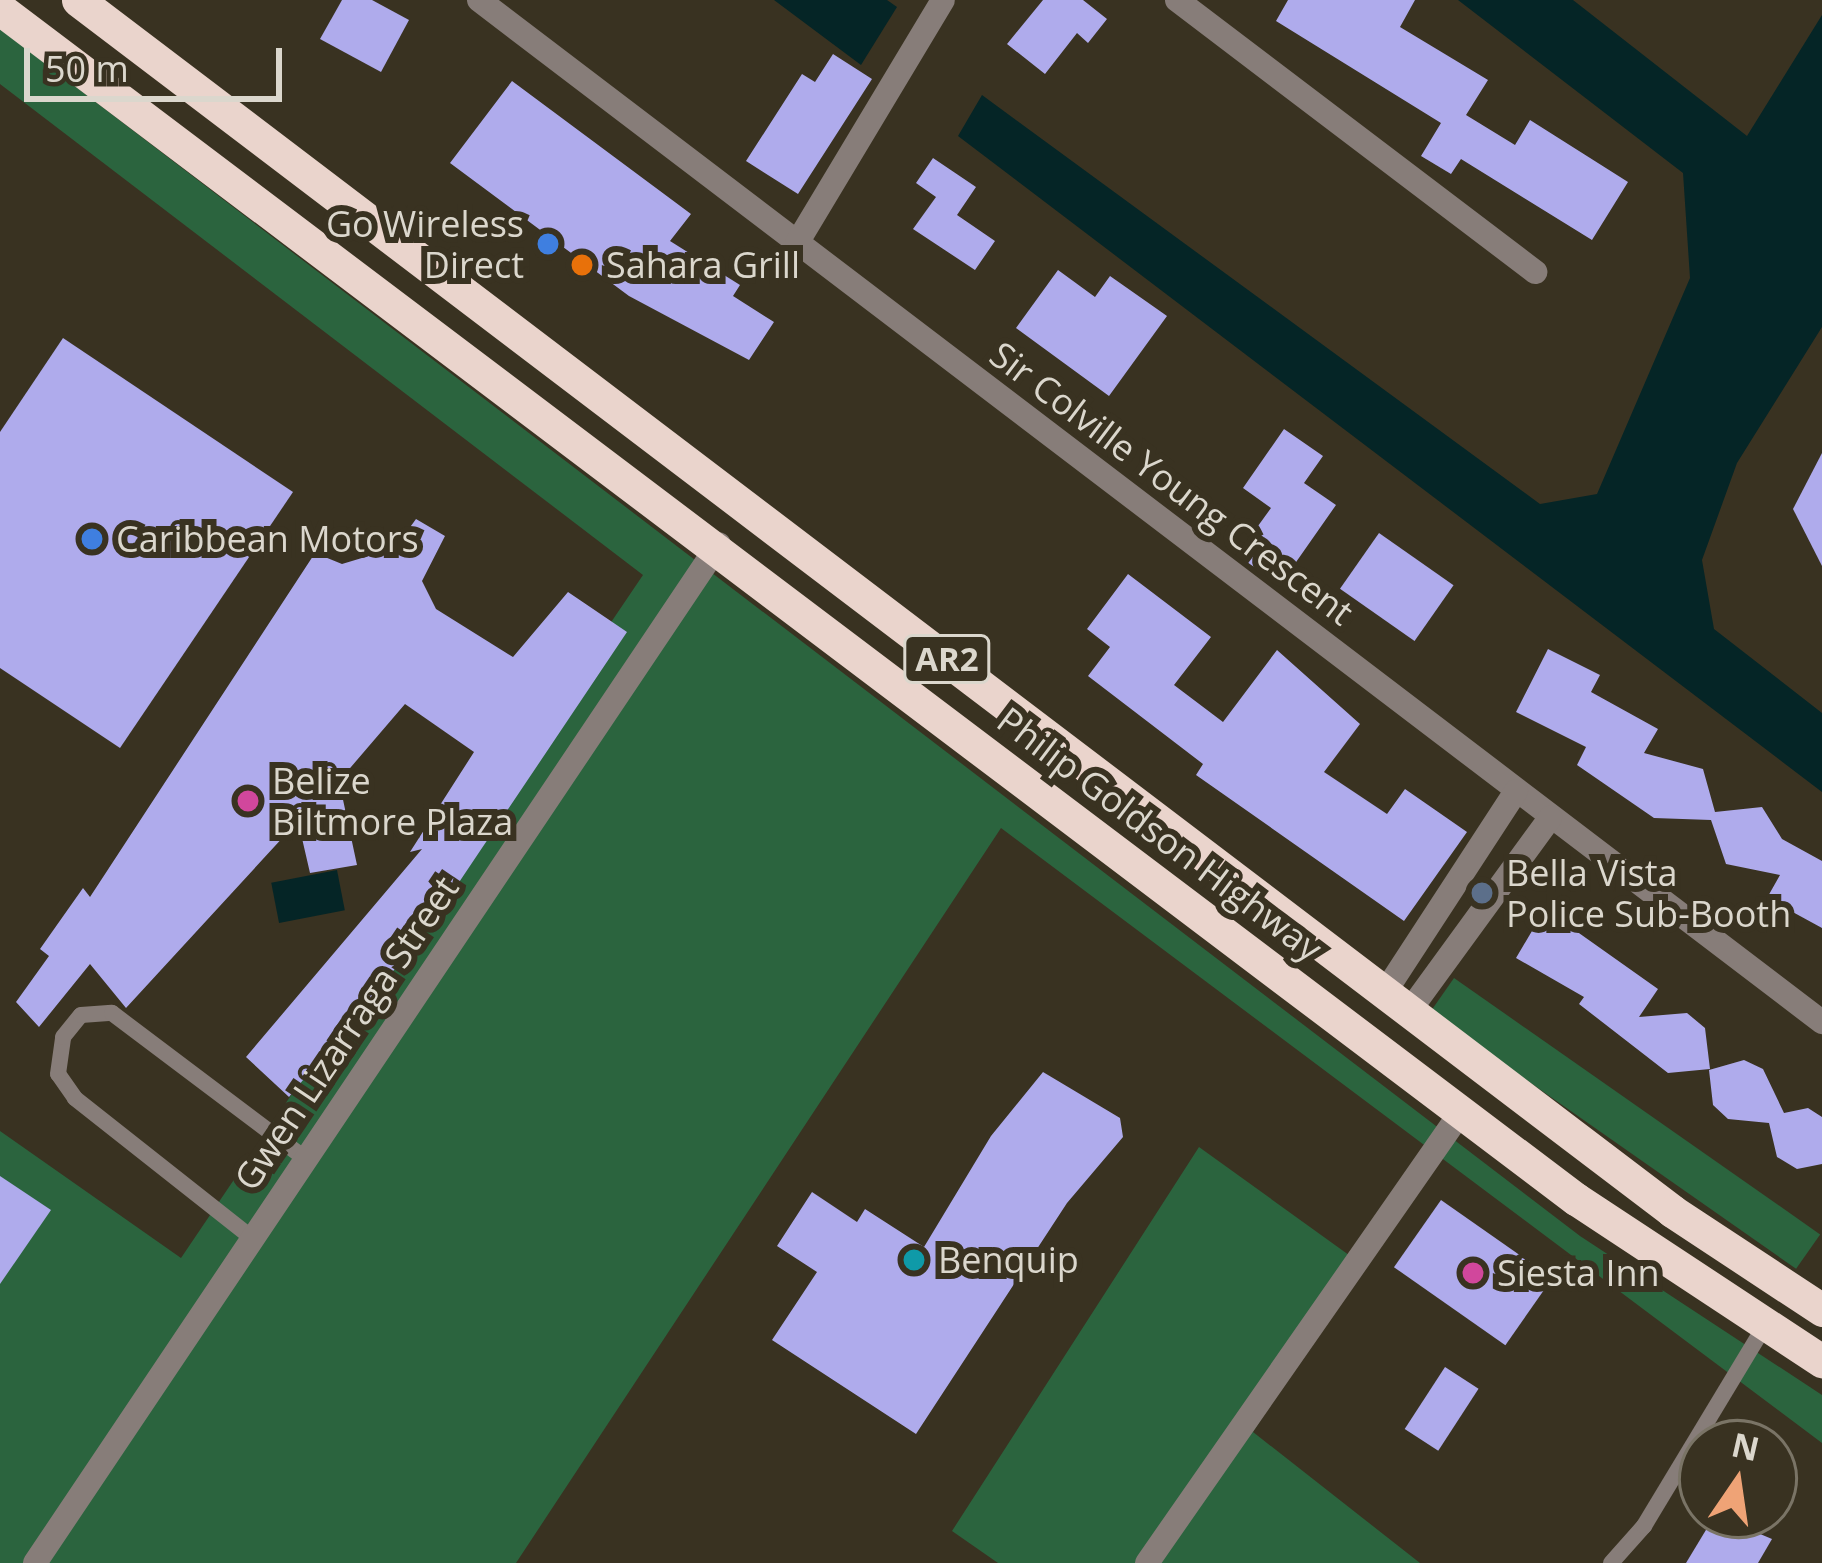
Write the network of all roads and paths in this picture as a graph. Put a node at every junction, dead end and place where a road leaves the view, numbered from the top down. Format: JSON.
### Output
{"nodes":[{"id":1,"x":78,"y":0,"type":"edge"},
{"id":2,"x":478,"y":0,"type":"edge"},
{"id":3,"x":943,"y":0,"type":"edge"},
{"id":4,"x":1177,"y":0,"type":"edge"},
{"id":5,"x":0,"y":9,"type":"edge"},
{"id":6,"x":797,"y":243,"type":"junction"},
{"id":7,"x":1535,"y":272,"type":"dead end"},
{"id":8,"x":719,"y":544,"type":"junction"},
{"id":9,"x":1516,"y":790,"type":"junction"},
{"id":10,"x":1550,"y":818,"type":"junction"},
{"id":11,"x":1398,"y":1001,"type":"junction"},
{"id":12,"x":1822,"y":1022,"type":"edge"},
{"id":13,"x":1461,"y":1112,"type":"junction"},
{"id":14,"x":306,"y":1159,"type":"junction"},
{"id":15,"x":252,"y":1238,"type":"junction"},
{"id":16,"x":1822,"y":1310,"type":"edge"},
{"id":17,"x":1766,"y":1324,"type":"junction"},
{"id":18,"x":1822,"y":1361,"type":"edge"},
{"id":19,"x":34,"y":1563,"type":"edge"},
{"id":20,"x":1147,"y":1563,"type":"edge"},
{"id":21,"x":1611,"y":1563,"type":"edge"}],
"edges":[{"from":1,"to":11,"type":"highway","name":"Philip Goldson Highway","number":"AR2"},
{"from":2,"to":6,"type":"street","name":"Sir Colville Young Crescent"},
{"from":3,"to":6,"type":"street"},
{"from":4,"to":7,"type":"street"},
{"from":5,"to":8,"type":"highway","name":"Philip Goldson Highway","number":"AR2"},
{"from":6,"to":9,"type":"street","name":"Sir Colville Young Crescent"},
{"from":8,"to":13,"type":"highway","name":"Philip Goldson Highway","number":"AR2"},
{"from":8,"to":14,"type":"street","name":"Gwen Lizarraga Street"},
{"from":9,"to":10,"type":"street","name":"Sir Colville Young Crescent"},
{"from":9,"to":11,"type":"street"},
{"from":10,"to":11,"type":"street"},
{"from":10,"to":12,"type":"street","name":"Sir Colville Young Crescent"},
{"from":11,"to":16,"type":"highway","name":"Philip Goldson Highway","number":"AR2"},
{"from":13,"to":17,"type":"highway","name":"Philip Goldson Highway","number":"AR2"},
{"from":13,"to":20,"type":"street"},
{"from":14,"to":15,"type":"street","name":"Gwen Lizarraga Street"},
{"from":14,"to":15,"type":"lane"},
{"from":15,"to":19,"type":"street","name":"Gwen Lizarraga Street"},
{"from":17,"to":18,"type":"highway","name":"Philip Goldson Highway","number":"AR2"},
{"from":17,"to":21,"type":"lane"}]}
